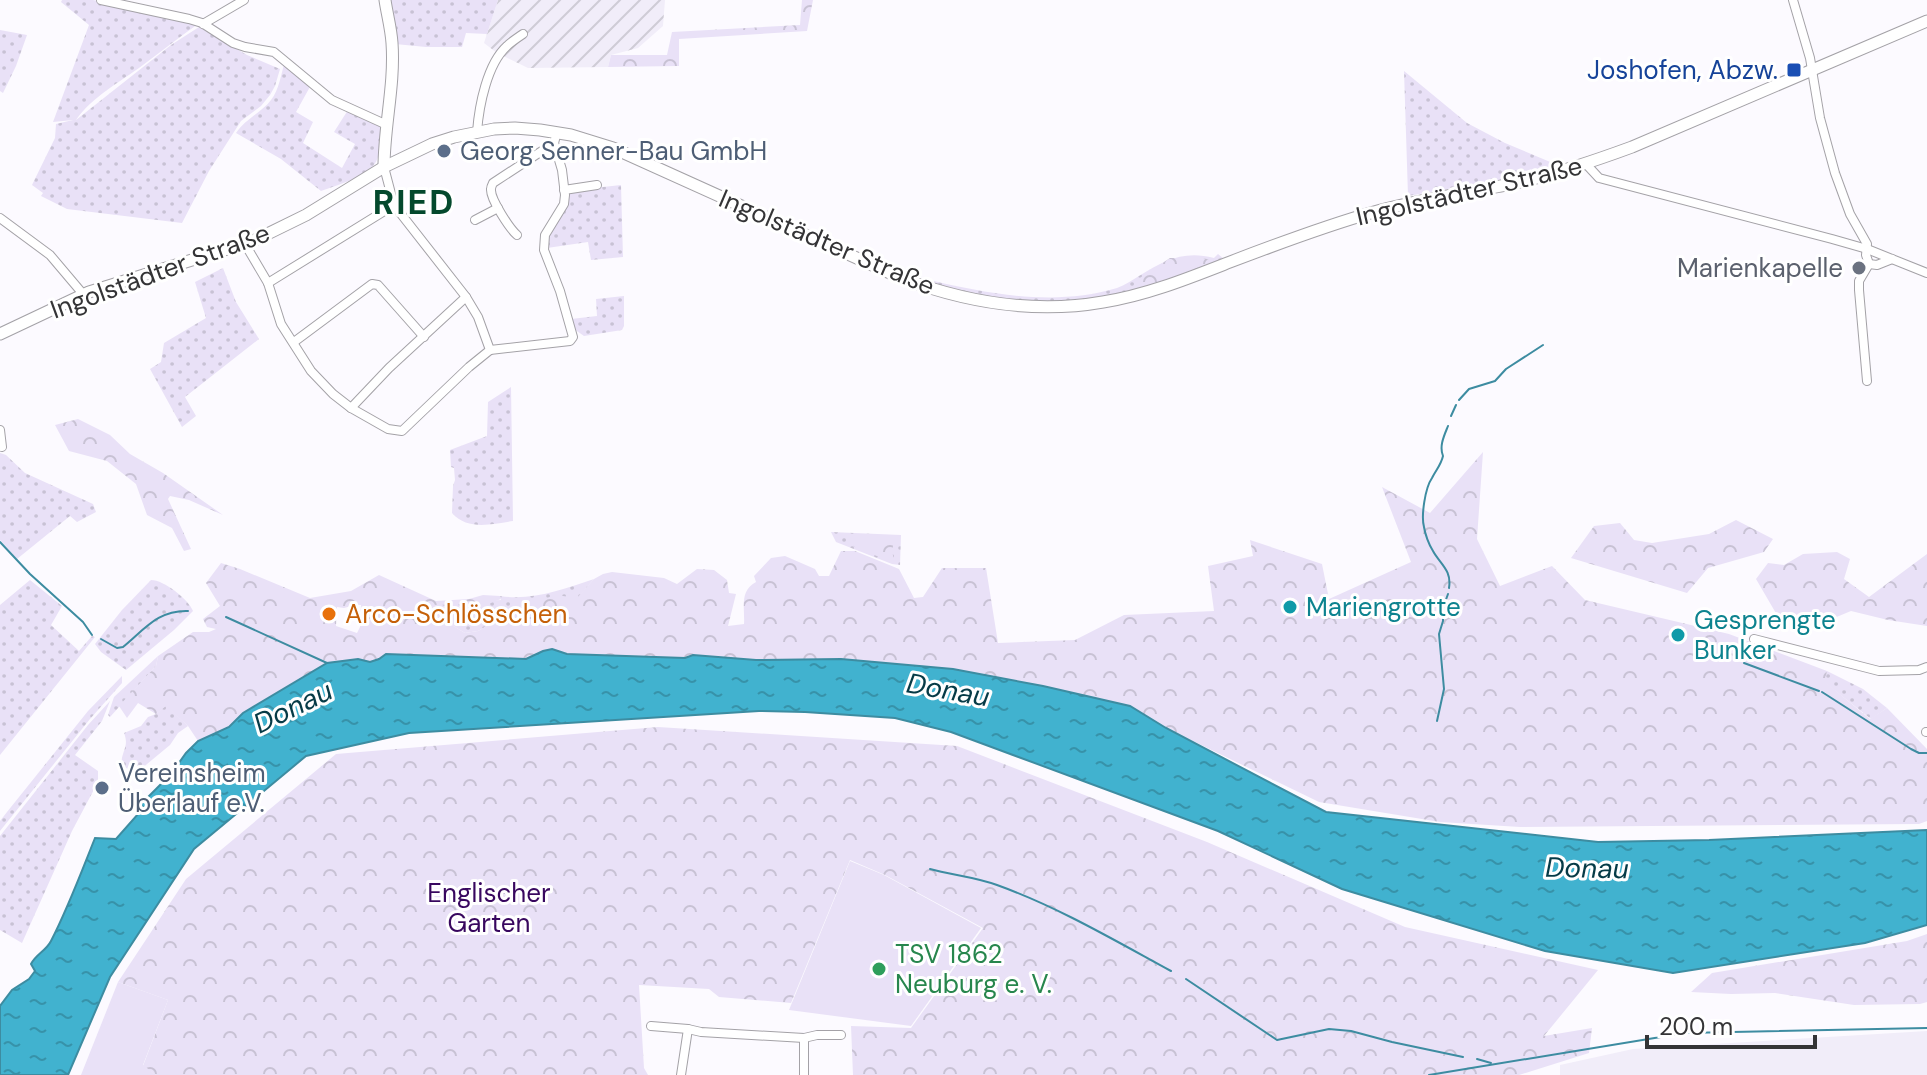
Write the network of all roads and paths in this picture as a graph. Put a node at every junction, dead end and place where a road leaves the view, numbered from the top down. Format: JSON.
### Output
{"nodes":[{"id":1,"x":101,"y":0,"type":"edge"},
{"id":2,"x":244,"y":0,"type":"edge"},
{"id":3,"x":385,"y":0,"type":"edge"},
{"id":4,"x":1793,"y":0,"type":"edge"},
{"id":5,"x":1927,"y":21,"type":"edge"},
{"id":6,"x":203,"y":24,"type":"junction"},
{"id":7,"x":523,"y":34,"type":"dead end"},
{"id":8,"x":1812,"y":70,"type":"junction"},
{"id":9,"x":387,"y":125,"type":"junction"},
{"id":10,"x":477,"y":132,"type":"junction"},
{"id":11,"x":556,"y":138,"type":"junction"},
{"id":12,"x":1586,"y":164,"type":"junction"},
{"id":13,"x":384,"y":167,"type":"junction"},
{"id":14,"x":597,"y":185,"type":"dead end"},
{"id":15,"x":564,"y":190,"type":"junction"},
{"id":16,"x":394,"y":205,"type":"junction"},
{"id":17,"x":498,"y":208,"type":"junction"},
{"id":18,"x":0,"y":218,"type":"edge"},
{"id":19,"x":475,"y":220,"type":"dead end"},
{"id":20,"x":517,"y":235,"type":"dead end"},
{"id":21,"x":245,"y":244,"type":"junction"},
{"id":22,"x":1867,"y":249,"type":"junction"},
{"id":23,"x":1892,"y":259,"type":"junction"},
{"id":24,"x":1869,"y":264,"type":"junction"},
{"id":25,"x":1927,"y":273,"type":"edge"},
{"id":26,"x":268,"y":283,"type":"junction"},
{"id":27,"x":83,"y":294,"type":"junction"},
{"id":28,"x":466,"y":297,"type":"junction"},
{"id":29,"x":0,"y":334,"type":"edge"},
{"id":30,"x":424,"y":337,"type":"junction"},
{"id":31,"x":294,"y":342,"type":"junction"},
{"id":32,"x":490,"y":350,"type":"junction"},
{"id":33,"x":1867,"y":381,"type":"dead end"},
{"id":34,"x":351,"y":408,"type":"junction"},
{"id":35,"x":0,"y":430,"type":"edge"},
{"id":36,"x":2,"y":447,"type":"dead end"},
{"id":37,"x":1754,"y":639,"type":"dead end"},
{"id":38,"x":1927,"y":667,"type":"edge"},
{"id":39,"x":651,"y":1026,"type":"dead end"},
{"id":40,"x":688,"y":1029,"type":"junction"},
{"id":41,"x":841,"y":1035,"type":"dead end"},
{"id":42,"x":804,"y":1038,"type":"junction"},
{"id":43,"x":681,"y":1075,"type":"edge"},
{"id":44,"x":804,"y":1075,"type":"edge"}],
"edges":[{"from":1,"to":6,"type":"street"},
{"from":2,"to":6,"type":"street"},
{"from":3,"to":9,"type":"main road"},
{"from":4,"to":8,"type":"street"},
{"from":5,"to":8,"type":"main road","name":"Ingolstädter Straße"},
{"from":6,"to":9,"type":"street"},
{"from":7,"to":10,"type":"street"},
{"from":8,"to":12,"type":"main road","name":"Ingolstädter Straße"},
{"from":8,"to":22,"type":"street"},
{"from":9,"to":13,"type":"main road"},
{"from":10,"to":11,"type":"main road","name":"Ingolstädter Straße"},
{"from":10,"to":13,"type":"main road","name":"Ingolstädter Straße"},
{"from":11,"to":12,"type":"main road","name":"Ingolstädter Straße"},
{"from":11,"to":15,"type":"street"},
{"from":11,"to":17,"type":"street"},
{"from":12,"to":22,"type":"street"},
{"from":13,"to":16,"type":"street"},
{"from":13,"to":21,"type":"main road","name":"Ingolstädter Straße"},
{"from":14,"to":15,"type":"street"},
{"from":15,"to":32,"type":"street"},
{"from":16,"to":26,"type":"street"},
{"from":16,"to":28,"type":"street"},
{"from":17,"to":19,"type":"street"},
{"from":17,"to":20,"type":"street"},
{"from":18,"to":27,"type":"street"},
{"from":21,"to":26,"type":"street"},
{"from":21,"to":27,"type":"main road","name":"Ingolstädter Straße"},
{"from":22,"to":23,"type":"street"},
{"from":22,"to":24,"type":"street"},
{"from":23,"to":24,"type":"street"},
{"from":23,"to":25,"type":"street"},
{"from":24,"to":33,"type":"street"},
{"from":26,"to":31,"type":"street"},
{"from":27,"to":29,"type":"main road","name":"Ingolstädter Straße"},
{"from":28,"to":30,"type":"street"},
{"from":28,"to":32,"type":"street"},
{"from":30,"to":31,"type":"street"},
{"from":30,"to":34,"type":"street"},
{"from":31,"to":34,"type":"street"},
{"from":32,"to":34,"type":"street"},
{"from":35,"to":36,"type":"street"},
{"from":37,"to":38,"type":"street"},
{"from":39,"to":40,"type":"street"},
{"from":40,"to":42,"type":"street"},
{"from":40,"to":43,"type":"street"},
{"from":41,"to":42,"type":"street"},
{"from":42,"to":44,"type":"street"}]}
